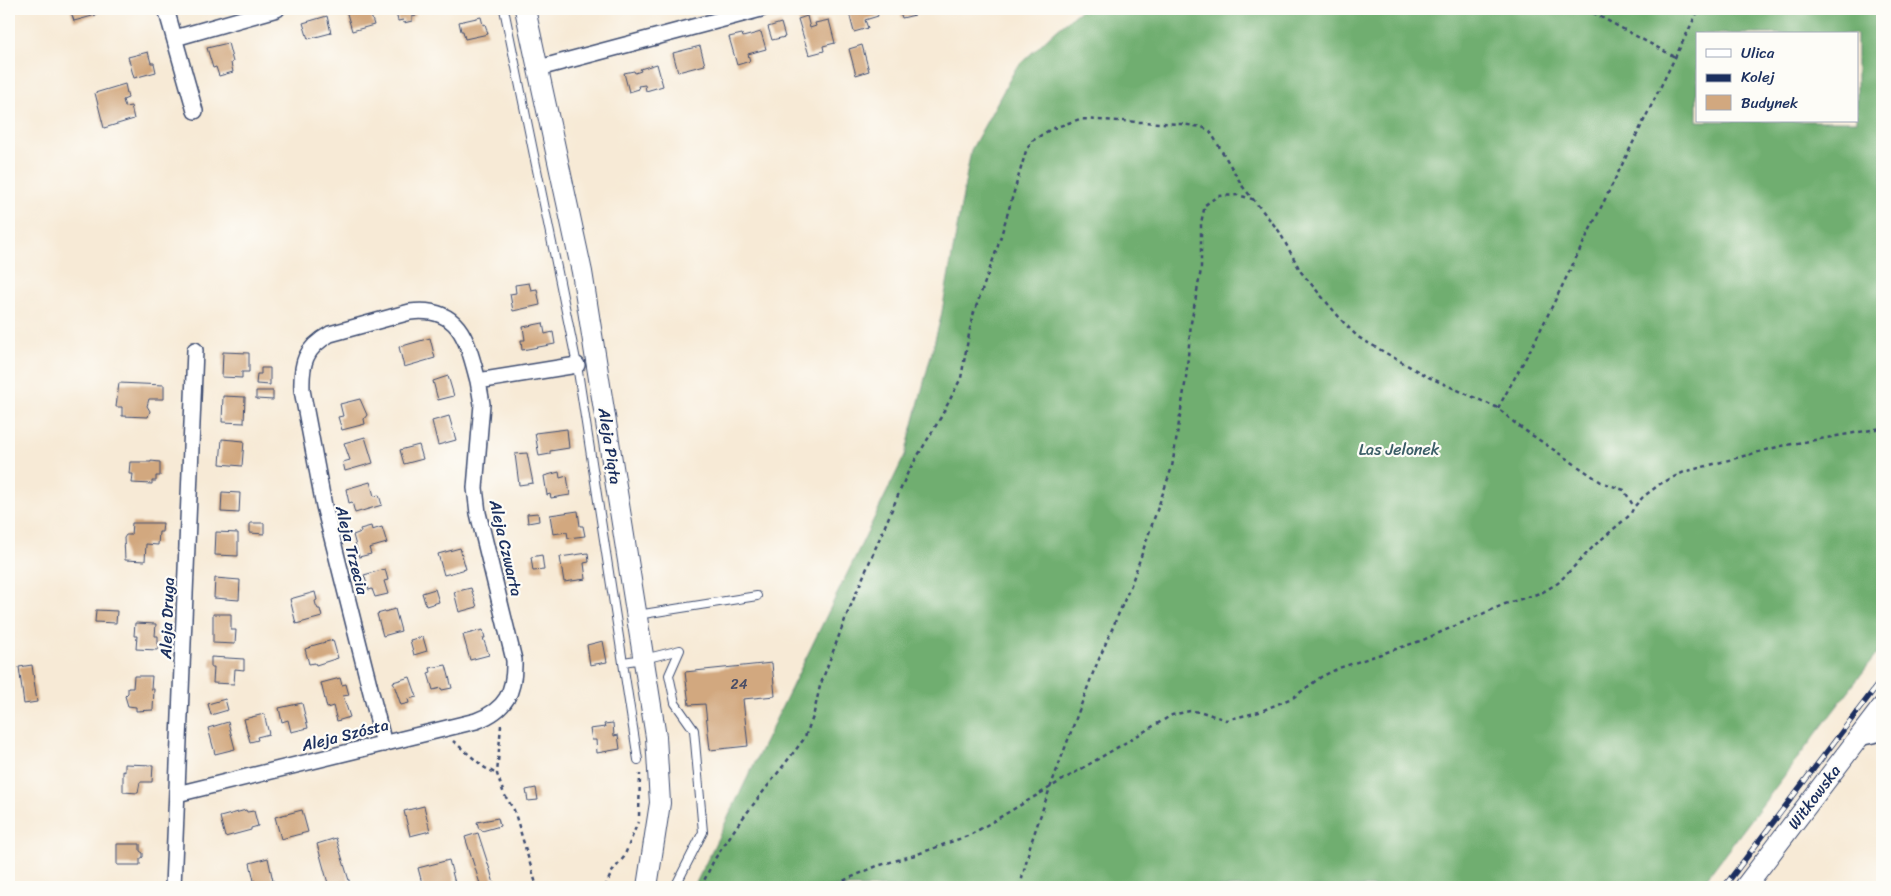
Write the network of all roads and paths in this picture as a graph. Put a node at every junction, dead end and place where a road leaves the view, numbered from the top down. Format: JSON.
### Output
{"nodes":[{"id":1,"x":166,"y":9,"type":"edge"},
{"id":2,"x":277,"y":9,"type":"edge"},
{"id":3,"x":504,"y":9,"type":"edge"},
{"id":4,"x":525,"y":9,"type":"edge"},
{"id":5,"x":761,"y":9,"type":"edge"},
{"id":6,"x":1586,"y":9,"type":"edge"},
{"id":7,"x":1699,"y":9,"type":"edge"},
{"id":8,"x":175,"y":38,"type":"junction"},
{"id":9,"x":1675,"y":57,"type":"junction"},
{"id":10,"x":539,"y":68,"type":"junction"},
{"id":11,"x":195,"y":111,"type":"dead end"},
{"id":12,"x":1253,"y":199,"type":"junction"},
{"id":13,"x":195,"y":350,"type":"dead end"},
{"id":14,"x":304,"y":361,"type":"joint"},
{"id":15,"x":577,"y":365,"type":"junction"},
{"id":16,"x":478,"y":381,"type":"junction"},
{"id":17,"x":1498,"y":408,"type":"junction"},
{"id":18,"x":1882,"y":428,"type":"edge"},
{"id":19,"x":1634,"y":507,"type":"junction"},
{"id":20,"x":757,"y":596,"type":"dead end"},
{"id":21,"x":637,"y":615,"type":"junction"},
{"id":22,"x":644,"y":659,"type":"junction"},
{"id":23,"x":623,"y":662,"type":"junction"},
{"id":24,"x":511,"y":692,"type":"joint"},
{"id":25,"x":1882,"y":707,"type":"edge"},
{"id":26,"x":501,"y":724,"type":"dead end"},
{"id":27,"x":441,"y":730,"type":"junction"},
{"id":28,"x":1882,"y":733,"type":"edge"},
{"id":29,"x":1859,"y":738,"type":"junction"},
{"id":30,"x":384,"y":744,"type":"junction"},
{"id":31,"x":638,"y":760,"type":"joint"},
{"id":32,"x":498,"y":774,"type":"junction"},
{"id":33,"x":1050,"y":788,"type":"junction"},
{"id":34,"x":177,"y":794,"type":"junction"},
{"id":35,"x":172,"y":887,"type":"edge"},
{"id":36,"x":537,"y":887,"type":"edge"},
{"id":37,"x":605,"y":887,"type":"edge"},
{"id":38,"x":647,"y":887,"type":"edge"},
{"id":39,"x":675,"y":887,"type":"edge"},
{"id":40,"x":700,"y":887,"type":"edge"},
{"id":41,"x":829,"y":887,"type":"edge"},
{"id":42,"x":1020,"y":887,"type":"edge"},
{"id":43,"x":1745,"y":887,"type":"edge"}],
"edges":[{"from":1,"to":8,"type":"street"},
{"from":2,"to":8,"type":"street"},
{"from":3,"to":15,"type":"lane"},
{"from":4,"to":10,"type":"street","name":"Aleja Piąta"},
{"from":5,"to":10,"type":"street"},
{"from":6,"to":9,"type":"path"},
{"from":7,"to":9,"type":"path"},
{"from":8,"to":11,"type":"street"},
{"from":9,"to":17,"type":"path"},
{"from":10,"to":21,"type":"street","name":"Aleja Piąta"},
{"from":12,"to":17,"type":"path"},
{"from":12,"to":33,"type":"path"},
{"from":12,"to":40,"type":"path"},
{"from":13,"to":34,"type":"street","name":"Aleja Druga"},
{"from":14,"to":16,"type":"street","name":"Aleja Czwarta"},
{"from":14,"to":30,"type":"street","name":"Aleja Trzecia"},
{"from":15,"to":16,"type":"street"},
{"from":15,"to":23,"type":"lane"},
{"from":16,"to":24,"type":"street","name":"Aleja Czwarta"},
{"from":17,"to":19,"type":"path"},
{"from":18,"to":19,"type":"path"},
{"from":19,"to":33,"type":"path"},
{"from":20,"to":21,"type":"lane"},
{"from":21,"to":22,"type":"street","name":"Aleja Piąta"},
{"from":22,"to":23,"type":"lane"},
{"from":22,"to":38,"type":"street","name":"Aleja Piąta"},
{"from":22,"to":39,"type":"lane"},
{"from":23,"to":31,"type":"lane"},
{"from":24,"to":27,"type":"street","name":"Aleja Szósta"},
{"from":25,"to":29,"type":"street","name":"Witkowska"},
{"from":26,"to":32,"type":"path"},
{"from":27,"to":30,"type":"street","name":"Aleja Szósta"},
{"from":27,"to":32,"type":"path"},
{"from":28,"to":29,"type":"street"},
{"from":29,"to":43,"type":"street","name":"Witkowska"},
{"from":30,"to":34,"type":"street","name":"Aleja Szósta"},
{"from":31,"to":37,"type":"path"},
{"from":32,"to":36,"type":"path"},
{"from":33,"to":41,"type":"path"},
{"from":33,"to":42,"type":"path"},
{"from":34,"to":35,"type":"street","name":"Aleja Druga"}]}
